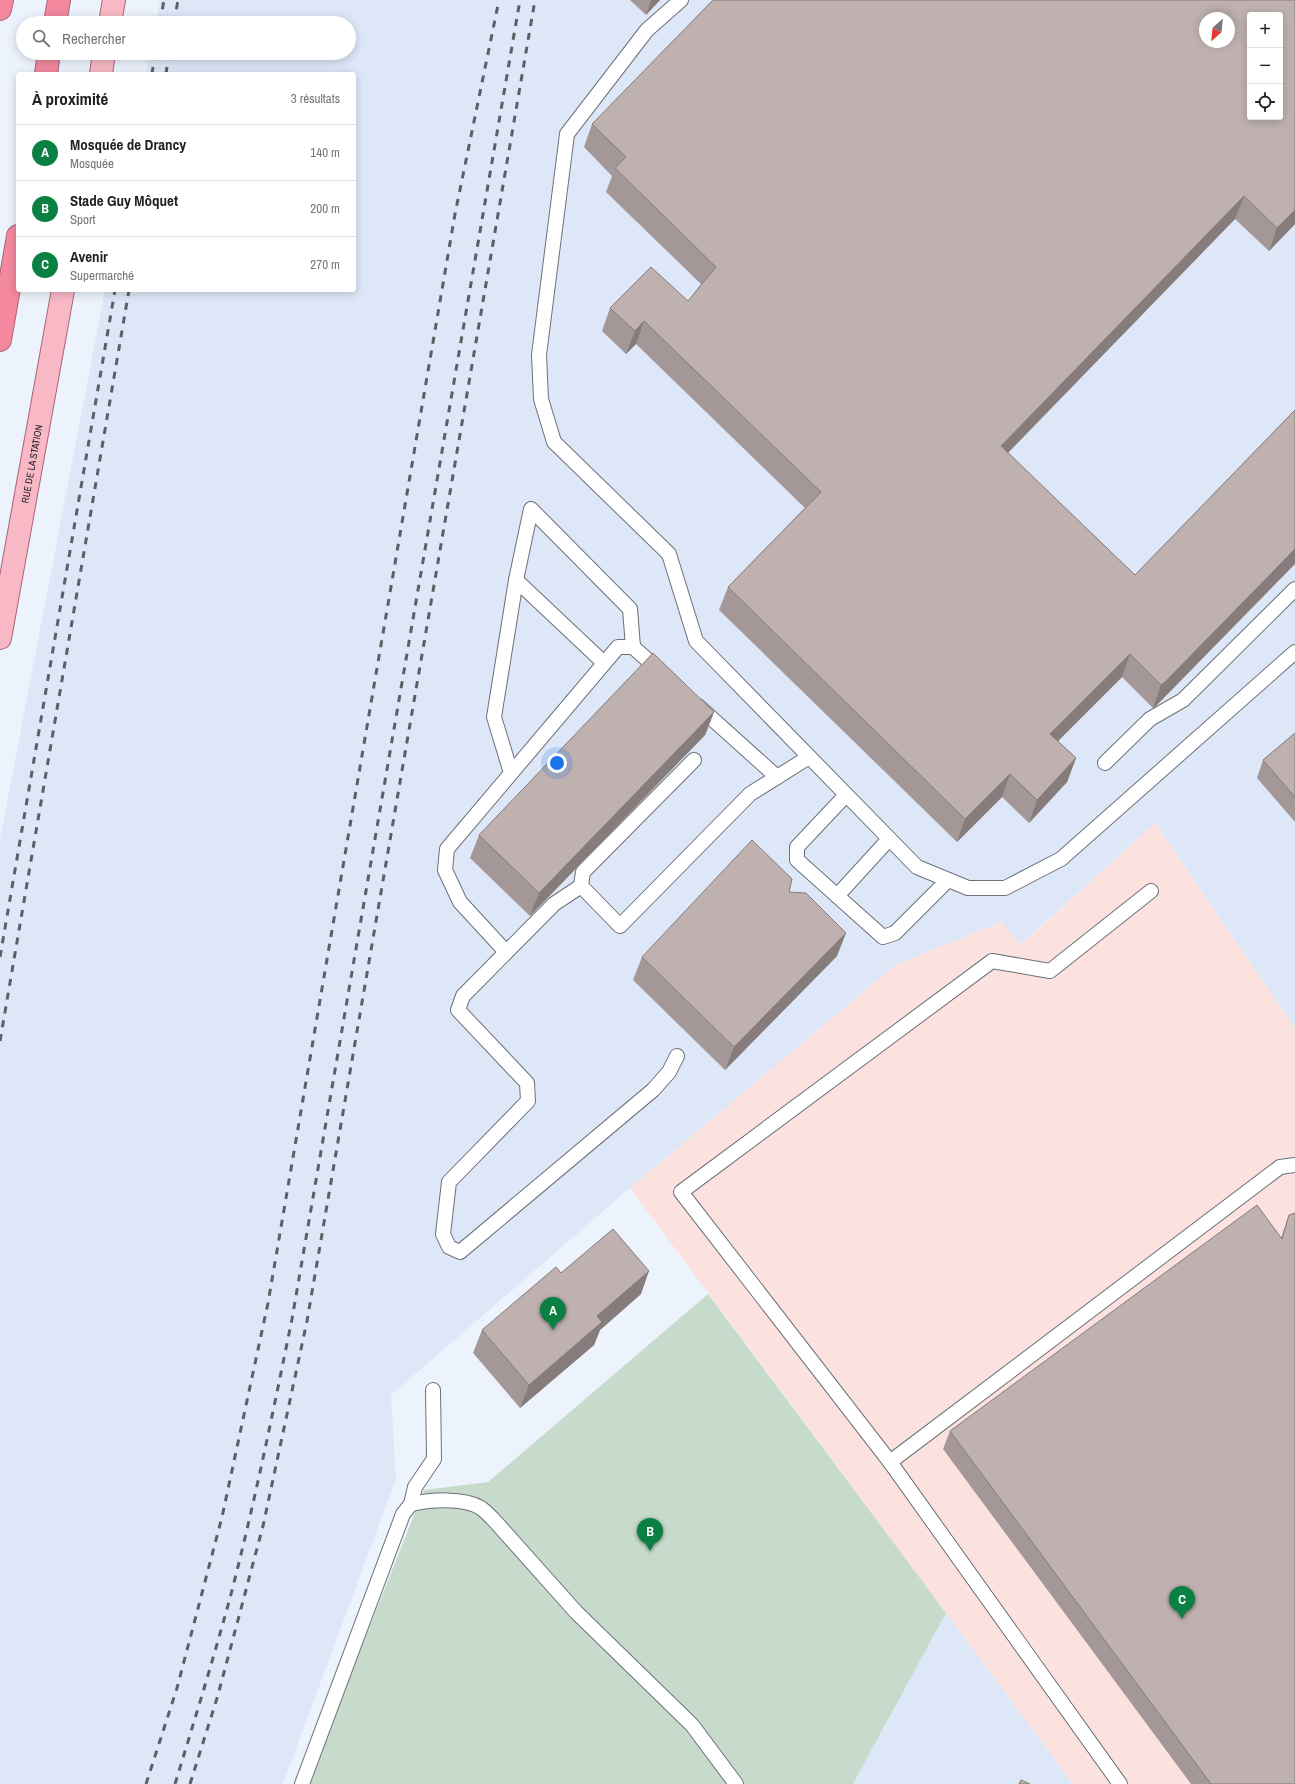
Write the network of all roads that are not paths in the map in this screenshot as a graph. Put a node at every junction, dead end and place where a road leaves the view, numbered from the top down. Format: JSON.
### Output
{"nodes":[{"id":1,"x":2,"y":0,"type":"edge"},
{"id":2,"x":59,"y":0,"type":"edge"},
{"id":3,"x":114,"y":0,"type":"edge"},
{"id":4,"x":680,"y":0,"type":"edge"},
{"id":5,"x":0,"y":9,"type":"edge"},
{"id":6,"x":56,"y":16,"type":"edge"},
{"id":7,"x":111,"y":16,"type":"edge"},
{"id":8,"x":49,"y":60,"type":"edge"},
{"id":9,"x":103,"y":60,"type":"edge"},
{"id":10,"x":46,"y":72,"type":"edge"},
{"id":11,"x":101,"y":72,"type":"edge"},
{"id":12,"x":16,"y":248,"type":"edge"},
{"id":13,"x":63,"y":292,"type":"edge"},
{"id":14,"x":0,"y":340,"type":"edge"},
{"id":15,"x":516,"y":580,"type":"junction"},
{"id":16,"x":1295,"y":589,"type":"edge"},
{"id":17,"x":0,"y":638,"type":"edge"},
{"id":18,"x":633,"y":647,"type":"junction"},
{"id":19,"x":1295,"y":652,"type":"edge"},
{"id":20,"x":604,"y":663,"type":"junction"},
{"id":21,"x":667,"y":678,"type":"edge"},
{"id":22,"x":690,"y":699,"type":"edge"},
{"id":23,"x":809,"y":757,"type":"junction"},
{"id":24,"x":694,"y":760,"type":"dead end"},
{"id":25,"x":1104,"y":763,"type":"dead end"},
{"id":26,"x":511,"y":773,"type":"junction"},
{"id":27,"x":777,"y":777,"type":"junction"},
{"id":28,"x":846,"y":795,"type":"junction"},
{"id":29,"x":890,"y":839,"type":"junction"},
{"id":30,"x":948,"y":880,"type":"junction"},
{"id":31,"x":581,"y":886,"type":"junction"},
{"id":32,"x":1151,"y":891,"type":"dead end"},
{"id":33,"x":836,"y":896,"type":"junction"},
{"id":34,"x":506,"y":952,"type":"junction"},
{"id":35,"x":677,"y":1056,"type":"dead end"},
{"id":36,"x":1295,"y":1165,"type":"edge"},
{"id":37,"x":433,"y":1390,"type":"dead end"},
{"id":38,"x":890,"y":1462,"type":"junction"},
{"id":39,"x":411,"y":1504,"type":"junction"},
{"id":40,"x":302,"y":1784,"type":"edge"},
{"id":41,"x":736,"y":1784,"type":"edge"},
{"id":42,"x":1120,"y":1784,"type":"edge"}],
"edges":[{"from":1,"to":5,"type":"highway"},
{"from":2,"to":6,"type":"highway"},
{"from":3,"to":7,"type":"main road"},
{"from":4,"to":23,"type":"lane"},
{"from":8,"to":10,"type":"highway"},
{"from":9,"to":11,"type":"main road"},
{"from":12,"to":14,"type":"highway"},
{"from":13,"to":17,"type":"main road","name":"RUE DE LA STATION"},
{"from":15,"to":18,"type":"lane"},
{"from":15,"to":20,"type":"lane"},
{"from":15,"to":26,"type":"lane"},
{"from":16,"to":25,"type":"lane"},
{"from":18,"to":20,"type":"lane"},
{"from":18,"to":21,"type":"lane"},
{"from":19,"to":30,"type":"lane"},
{"from":20,"to":26,"type":"lane"},
{"from":22,"to":27,"type":"lane"},
{"from":23,"to":27,"type":"lane"},
{"from":23,"to":28,"type":"lane"},
{"from":24,"to":31,"type":"lane"},
{"from":26,"to":34,"type":"lane"},
{"from":27,"to":31,"type":"lane"},
{"from":28,"to":29,"type":"lane"},
{"from":28,"to":33,"type":"lane"},
{"from":29,"to":30,"type":"lane"},
{"from":29,"to":33,"type":"lane"},
{"from":30,"to":33,"type":"lane"},
{"from":31,"to":34,"type":"lane"},
{"from":32,"to":38,"type":"lane"},
{"from":34,"to":35,"type":"lane"},
{"from":36,"to":38,"type":"lane"},
{"from":37,"to":39,"type":"lane"},
{"from":38,"to":42,"type":"lane"},
{"from":39,"to":40,"type":"lane"},
{"from":39,"to":41,"type":"lane"}]}
